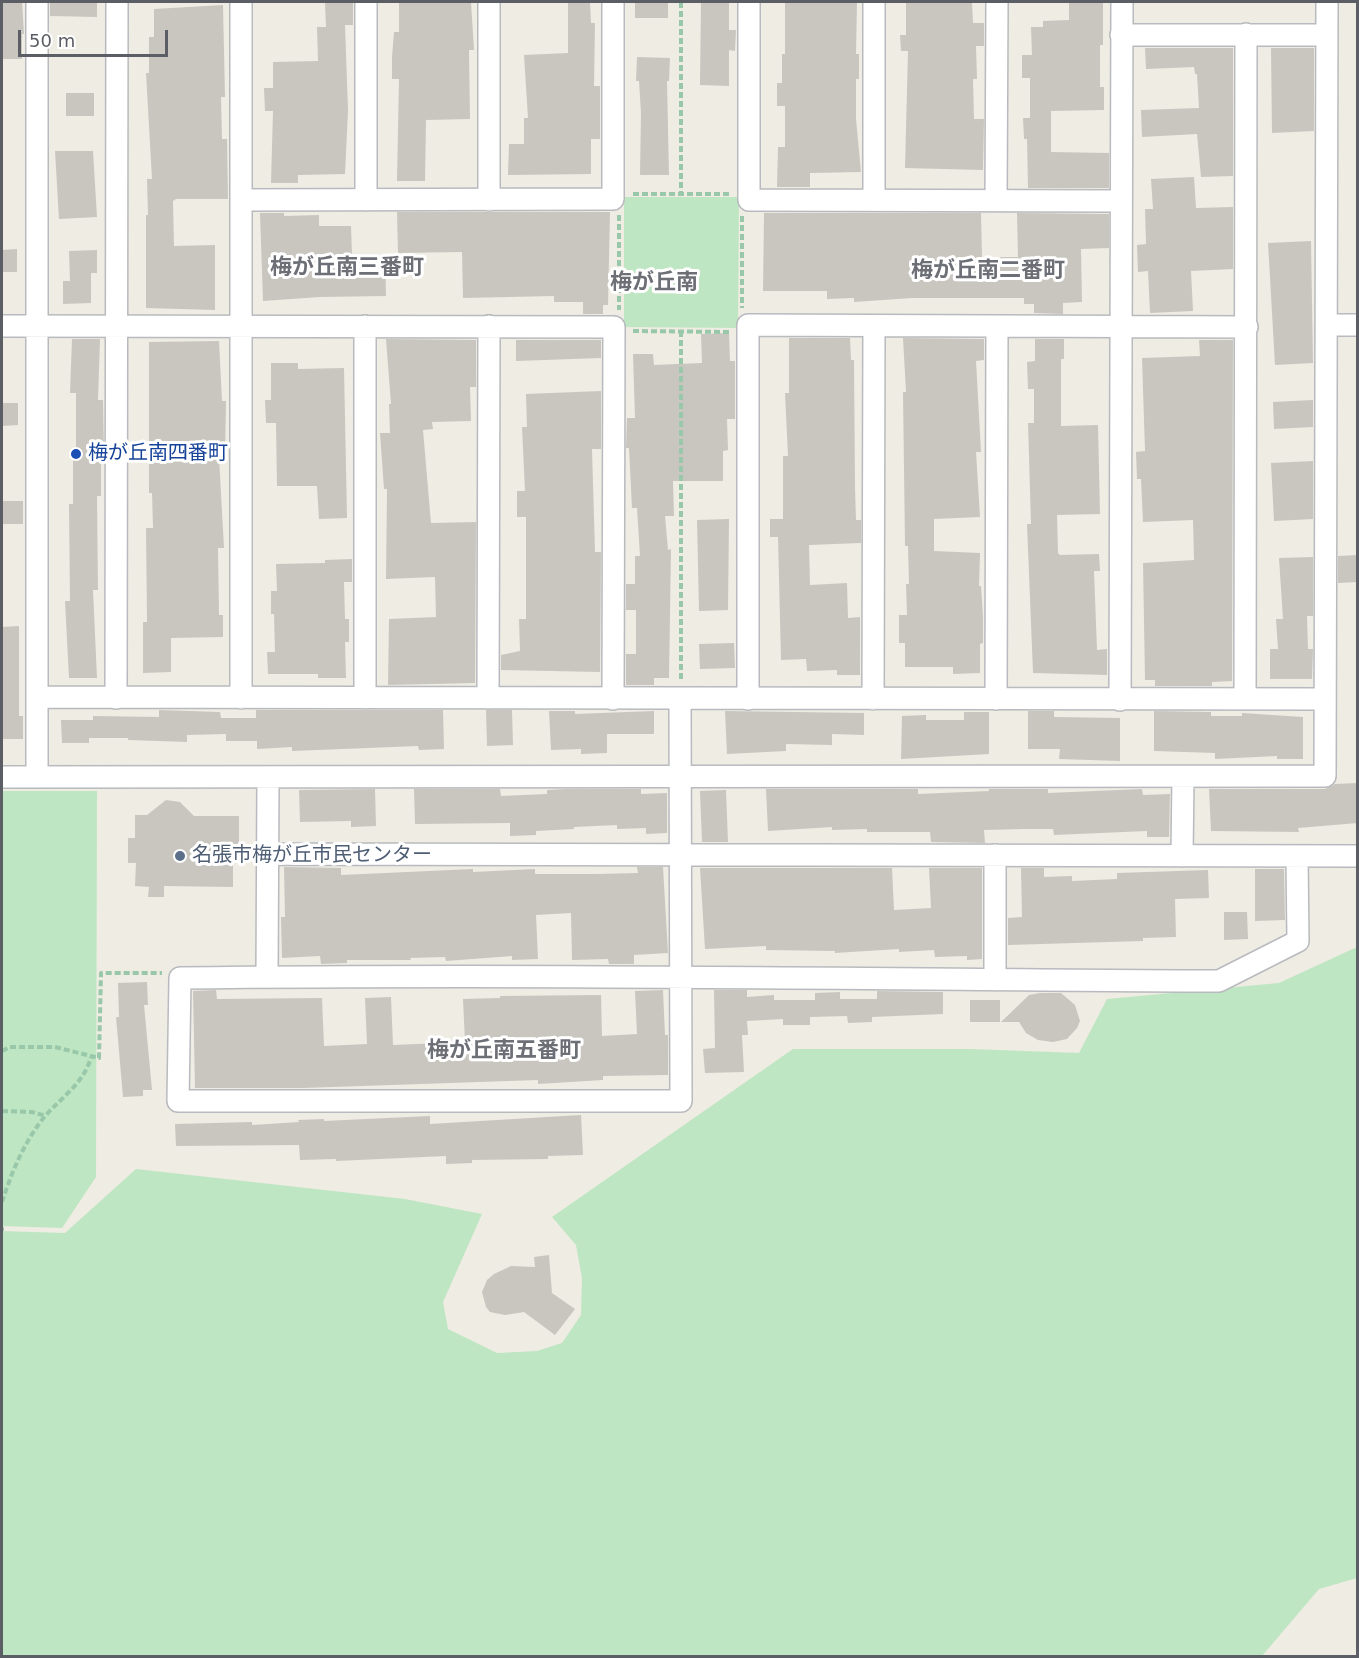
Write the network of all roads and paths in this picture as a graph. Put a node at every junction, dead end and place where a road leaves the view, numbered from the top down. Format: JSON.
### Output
{"nodes":[{"id":1,"x":37,"y":2,"type":"edge"},
{"id":2,"x":117,"y":2,"type":"edge"},
{"id":3,"x":241,"y":2,"type":"edge"},
{"id":4,"x":366,"y":2,"type":"edge"},
{"id":5,"x":489,"y":2,"type":"edge"},
{"id":6,"x":614,"y":2,"type":"edge"},
{"id":7,"x":681,"y":2,"type":"edge"},
{"id":8,"x":749,"y":2,"type":"edge"},
{"id":9,"x":874,"y":2,"type":"edge"},
{"id":10,"x":997,"y":2,"type":"edge"},
{"id":11,"x":1122,"y":2,"type":"edge"},
{"id":12,"x":1327,"y":2,"type":"edge"},
{"id":13,"x":1246,"y":34,"type":"junction"},
{"id":14,"x":1121,"y":35,"type":"junction"},
{"id":15,"x":1327,"y":35,"type":"junction"},
{"id":16,"x":681,"y":194,"type":"junction"},
{"id":17,"x":618,"y":196,"type":"junction"},
{"id":18,"x":744,"y":197,"type":"junction"},
{"id":19,"x":874,"y":199,"type":"junction"},
{"id":20,"x":242,"y":200,"type":"junction"},
{"id":21,"x":366,"y":200,"type":"junction"},
{"id":22,"x":489,"y":200,"type":"junction"},
{"id":23,"x":996,"y":200,"type":"junction"},
{"id":24,"x":1120,"y":201,"type":"junction"},
{"id":25,"x":1328,"y":325,"type":"junction"},
{"id":26,"x":2,"y":326,"type":"edge"},
{"id":27,"x":38,"y":326,"type":"junction"},
{"id":28,"x":117,"y":326,"type":"junction"},
{"id":29,"x":365,"y":326,"type":"junction"},
{"id":30,"x":489,"y":326,"type":"junction"},
{"id":31,"x":874,"y":326,"type":"junction"},
{"id":32,"x":997,"y":326,"type":"junction"},
{"id":33,"x":1121,"y":326,"type":"junction"},
{"id":34,"x":1358,"y":326,"type":"edge"},
{"id":35,"x":241,"y":327,"type":"junction"},
{"id":36,"x":1247,"y":327,"type":"junction"},
{"id":37,"x":614,"y":329,"type":"junction"},
{"id":38,"x":748,"y":329,"type":"junction"},
{"id":39,"x":681,"y":331,"type":"junction"},
{"id":40,"x":37,"y":697,"type":"junction"},
{"id":41,"x":116,"y":698,"type":"junction"},
{"id":42,"x":241,"y":698,"type":"junction"},
{"id":43,"x":365,"y":698,"type":"junction"},
{"id":44,"x":488,"y":698,"type":"junction"},
{"id":45,"x":613,"y":699,"type":"junction"},
{"id":46,"x":680,"y":699,"type":"junction"},
{"id":47,"x":748,"y":699,"type":"junction"},
{"id":48,"x":873,"y":699,"type":"junction"},
{"id":49,"x":996,"y":699,"type":"junction"},
{"id":50,"x":1245,"y":699,"type":"junction"},
{"id":51,"x":1324,"y":699,"type":"junction"},
{"id":52,"x":1120,"y":700,"type":"junction"},
{"id":53,"x":37,"y":776,"type":"junction"},
{"id":54,"x":2,"y":777,"type":"edge"},
{"id":55,"x":268,"y":777,"type":"junction"},
{"id":56,"x":680,"y":777,"type":"junction"},
{"id":57,"x":1183,"y":777,"type":"junction"},
{"id":58,"x":268,"y":854,"type":"junction"},
{"id":59,"x":681,"y":855,"type":"junction"},
{"id":60,"x":995,"y":855,"type":"junction"},
{"id":61,"x":1182,"y":856,"type":"junction"},
{"id":62,"x":1297,"y":856,"type":"junction"},
{"id":63,"x":1358,"y":856,"type":"edge"},
{"id":64,"x":267,"y":977,"type":"junction"},
{"id":65,"x":180,"y":978,"type":"junction"},
{"id":66,"x":680,"y":979,"type":"junction"},
{"id":67,"x":995,"y":980,"type":"junction"},
{"id":68,"x":2,"y":1051,"type":"edge"},
{"id":69,"x":91,"y":1057,"type":"junction"},
{"id":70,"x":2,"y":1111,"type":"edge"},
{"id":71,"x":46,"y":1116,"type":"junction"},
{"id":72,"x":2,"y":1202,"type":"edge"}],
"edges":[{"from":1,"to":27,"type":"street"},
{"from":2,"to":28,"type":"street"},
{"from":3,"to":20,"type":"street"},
{"from":4,"to":21,"type":"street"},
{"from":5,"to":22,"type":"street"},
{"from":6,"to":17,"type":"street"},
{"from":7,"to":16,"type":"path"},
{"from":8,"to":18,"type":"street"},
{"from":9,"to":19,"type":"street"},
{"from":10,"to":23,"type":"street"},
{"from":11,"to":14,"type":"street"},
{"from":12,"to":15,"type":"street"},
{"from":13,"to":14,"type":"street"},
{"from":13,"to":15,"type":"street"},
{"from":13,"to":36,"type":"street"},
{"from":14,"to":24,"type":"street"},
{"from":15,"to":25,"type":"street"},
{"from":16,"to":17,"type":"path"},
{"from":16,"to":18,"type":"path"},
{"from":17,"to":22,"type":"street"},
{"from":17,"to":37,"type":"path"},
{"from":18,"to":19,"type":"street"},
{"from":18,"to":38,"type":"path"},
{"from":19,"to":23,"type":"street"},
{"from":20,"to":21,"type":"street"},
{"from":20,"to":35,"type":"street"},
{"from":21,"to":22,"type":"street"},
{"from":23,"to":24,"type":"street"},
{"from":24,"to":33,"type":"street"},
{"from":25,"to":34,"type":"street"},
{"from":25,"to":51,"type":"street"},
{"from":26,"to":27,"type":"street"},
{"from":27,"to":28,"type":"street"},
{"from":27,"to":40,"type":"street"},
{"from":28,"to":35,"type":"street"},
{"from":28,"to":41,"type":"street"},
{"from":29,"to":30,"type":"street"},
{"from":29,"to":35,"type":"street"},
{"from":29,"to":43,"type":"street"},
{"from":30,"to":37,"type":"street"},
{"from":30,"to":44,"type":"street"},
{"from":31,"to":32,"type":"street"},
{"from":31,"to":38,"type":"street"},
{"from":31,"to":48,"type":"street"},
{"from":32,"to":33,"type":"street"},
{"from":32,"to":49,"type":"street"},
{"from":33,"to":36,"type":"street"},
{"from":33,"to":52,"type":"street"},
{"from":35,"to":42,"type":"street"},
{"from":36,"to":50,"type":"street"},
{"from":37,"to":39,"type":"path"},
{"from":37,"to":45,"type":"street"},
{"from":38,"to":39,"type":"path"},
{"from":38,"to":47,"type":"street"},
{"from":39,"to":46,"type":"path"},
{"from":40,"to":41,"type":"street"},
{"from":40,"to":53,"type":"street"},
{"from":41,"to":42,"type":"street"},
{"from":42,"to":43,"type":"street"},
{"from":43,"to":44,"type":"street"},
{"from":44,"to":45,"type":"street"},
{"from":45,"to":46,"type":"street"},
{"from":46,"to":47,"type":"street"},
{"from":46,"to":56,"type":"street"},
{"from":47,"to":48,"type":"street"},
{"from":48,"to":49,"type":"street"},
{"from":49,"to":52,"type":"street"},
{"from":50,"to":51,"type":"street"},
{"from":50,"to":52,"type":"street"},
{"from":51,"to":57,"type":"street"},
{"from":53,"to":54,"type":"street"},
{"from":53,"to":55,"type":"street"},
{"from":55,"to":56,"type":"street"},
{"from":55,"to":58,"type":"street"},
{"from":56,"to":57,"type":"street"},
{"from":56,"to":59,"type":"street"},
{"from":57,"to":61,"type":"street"},
{"from":58,"to":59,"type":"street"},
{"from":58,"to":64,"type":"street"},
{"from":59,"to":60,"type":"street"},
{"from":59,"to":66,"type":"street"},
{"from":60,"to":61,"type":"street"},
{"from":60,"to":67,"type":"street"},
{"from":61,"to":62,"type":"street"},
{"from":62,"to":63,"type":"street"},
{"from":62,"to":67,"type":"street"},
{"from":64,"to":65,"type":"street"},
{"from":64,"to":66,"type":"street"},
{"from":65,"to":66,"type":"street"},
{"from":65,"to":69,"type":"path"},
{"from":66,"to":67,"type":"street"},
{"from":68,"to":69,"type":"path"},
{"from":69,"to":71,"type":"path"},
{"from":70,"to":71,"type":"path"},
{"from":71,"to":72,"type":"path"}]}
